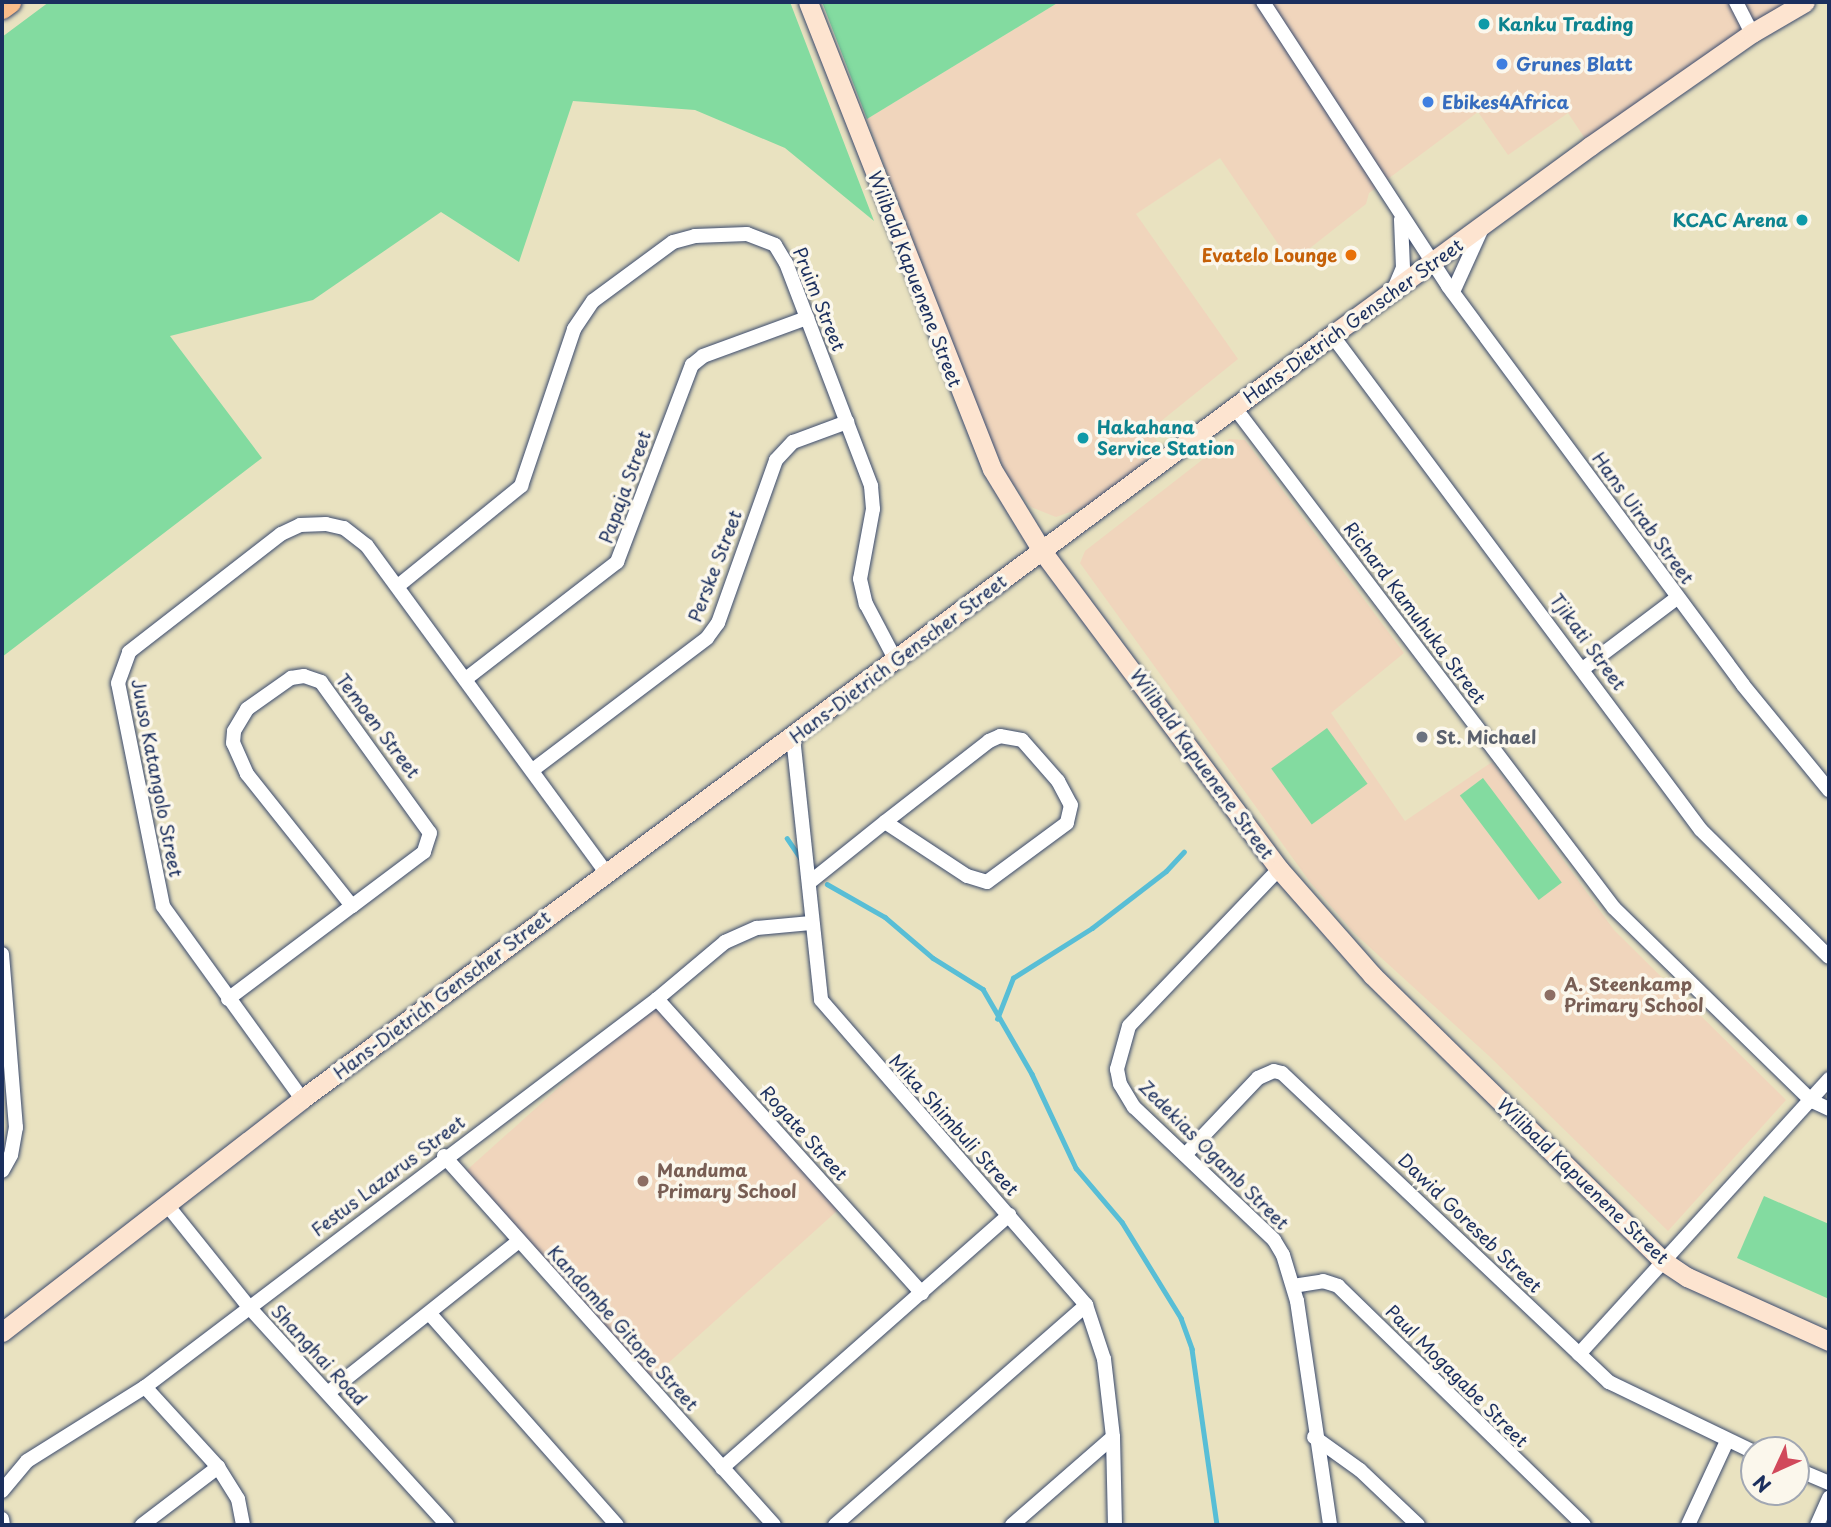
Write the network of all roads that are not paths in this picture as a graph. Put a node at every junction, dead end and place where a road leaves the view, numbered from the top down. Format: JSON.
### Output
{"nodes":[{"id":1,"x":9,"y":2,"type":"edge"},
{"id":2,"x":808,"y":2,"type":"edge"},
{"id":3,"x":1263,"y":2,"type":"edge"},
{"id":4,"x":1736,"y":2,"type":"edge"},
{"id":5,"x":1805,"y":2,"type":"edge"},
{"id":6,"x":2,"y":7,"type":"edge"},
{"id":7,"x":1752,"y":33,"type":"junction"},
{"id":8,"x":1401,"y":216,"type":"junction"},
{"id":9,"x":1484,"y":224,"type":"junction"},
{"id":10,"x":1432,"y":263,"type":"junction"},
{"id":11,"x":1394,"y":290,"type":"junction"},
{"id":12,"x":1453,"y":292,"type":"junction"},
{"id":13,"x":807,"y":318,"type":"junction"},
{"id":14,"x":1332,"y":335,"type":"junction"},
{"id":15,"x":1235,"y":408,"type":"junction"},
{"id":16,"x":846,"y":422,"type":"junction"},
{"id":17,"x":1042,"y":551,"type":"junction"},
{"id":18,"x":398,"y":586,"type":"junction"},
{"id":19,"x":1677,"y":598,"type":"junction"},
{"id":20,"x":896,"y":661,"type":"junction"},
{"id":21,"x":1584,"y":668,"type":"junction"},
{"id":22,"x":467,"y":678,"type":"junction"},
{"id":23,"x":793,"y":737,"type":"junction"},
{"id":24,"x":534,"y":769,"type":"junction"},
{"id":25,"x":1829,"y":790,"type":"edge"},
{"id":26,"x":885,"y":822,"type":"junction"},
{"id":27,"x":1279,"y":870,"type":"junction"},
{"id":28,"x":606,"y":873,"type":"junction"},
{"id":29,"x":810,"y":882,"type":"junction"},
{"id":30,"x":352,"y":906,"type":"junction"},
{"id":31,"x":811,"y":923,"type":"junction"},
{"id":32,"x":2,"y":954,"type":"edge"},
{"id":33,"x":1829,"y":957,"type":"edge"},
{"id":34,"x":228,"y":999,"type":"junction"},
{"id":35,"x":657,"y":999,"type":"junction"},
{"id":36,"x":1829,"y":1079,"type":"edge"},
{"id":37,"x":6,"y":1088,"type":"edge"},
{"id":38,"x":302,"y":1099,"type":"junction"},
{"id":39,"x":1812,"y":1101,"type":"junction"},
{"id":40,"x":1829,"y":1109,"type":"edge"},
{"id":41,"x":1185,"y":1155,"type":"junction"},
{"id":42,"x":444,"y":1156,"type":"junction"},
{"id":43,"x":2,"y":1171,"type":"edge"},
{"id":44,"x":168,"y":1206,"type":"junction"},
{"id":45,"x":1009,"y":1215,"type":"junction"},
{"id":46,"x":519,"y":1241,"type":"junction"},
{"id":47,"x":1663,"y":1261,"type":"junction"},
{"id":48,"x":1293,"y":1286,"type":"junction"},
{"id":49,"x":922,"y":1293,"type":"junction"},
{"id":50,"x":1086,"y":1305,"type":"junction"},
{"id":51,"x":248,"y":1306,"type":"junction"},
{"id":52,"x":430,"y":1314,"type":"junction"},
{"id":53,"x":2,"y":1332,"type":"edge"},
{"id":54,"x":1829,"y":1341,"type":"edge"},
{"id":55,"x":1579,"y":1354,"type":"junction"},
{"id":56,"x":145,"y":1387,"type":"junction"},
{"id":57,"x":329,"y":1392,"type":"junction"},
{"id":58,"x":1113,"y":1437,"type":"junction"},
{"id":59,"x":1314,"y":1437,"type":"junction"},
{"id":60,"x":1727,"y":1441,"type":"junction"},
{"id":61,"x":1740,"y":1446,"type":"edge"},
{"id":62,"x":218,"y":1467,"type":"junction"},
{"id":63,"x":722,"y":1468,"type":"junction"},
{"id":64,"x":1810,"y":1475,"type":"edge"},
{"id":65,"x":1829,"y":1483,"type":"edge"},
{"id":66,"x":2,"y":1490,"type":"edge"},
{"id":67,"x":1829,"y":1498,"type":"edge"},
{"id":68,"x":2,"y":1519,"type":"edge"},
{"id":69,"x":3,"y":1525,"type":"edge"},
{"id":70,"x":142,"y":1525,"type":"edge"},
{"id":71,"x":243,"y":1525,"type":"edge"},
{"id":72,"x":447,"y":1525,"type":"edge"},
{"id":73,"x":617,"y":1525,"type":"edge"},
{"id":74,"x":774,"y":1525,"type":"edge"},
{"id":75,"x":835,"y":1525,"type":"edge"},
{"id":76,"x":1012,"y":1525,"type":"edge"},
{"id":77,"x":1115,"y":1525,"type":"edge"},
{"id":78,"x":1329,"y":1525,"type":"edge"},
{"id":79,"x":1418,"y":1525,"type":"edge"},
{"id":80,"x":1584,"y":1525,"type":"edge"},
{"id":81,"x":1688,"y":1525,"type":"edge"},
{"id":82,"x":1816,"y":1525,"type":"edge"}],
"edges":[{"from":1,"to":6,"type":"highway"},
{"from":2,"to":17,"type":"street","name":"Wilibald Kapuenene Street"},
{"from":3,"to":8,"type":"street","name":"Hans Uirab Street"},
{"from":4,"to":7,"type":"street"},
{"from":5,"to":7,"type":"street","name":"Hans-Dietrich Genscher Street"},
{"from":7,"to":9,"type":"street","name":"Hans-Dietrich Genscher Street"},
{"from":8,"to":10,"type":"street","name":"Hans Uirab Street"},
{"from":8,"to":11,"type":"street"},
{"from":9,"to":10,"type":"street","name":"Hans-Dietrich Genscher Street"},
{"from":9,"to":12,"type":"street"},
{"from":10,"to":11,"type":"street","name":"Hans-Dietrich Genscher Street"},
{"from":10,"to":12,"type":"street","name":"Hans Uirab Street"},
{"from":11,"to":14,"type":"street","name":"Hans-Dietrich Genscher Street"},
{"from":12,"to":19,"type":"street","name":"Hans Uirab Street"},
{"from":13,"to":16,"type":"street","name":"Pruim Street"},
{"from":13,"to":18,"type":"street","name":"Pruim Street"},
{"from":13,"to":22,"type":"street","name":"Papaja Street"},
{"from":14,"to":15,"type":"street","name":"Hans-Dietrich Genscher Street"},
{"from":14,"to":21,"type":"street","name":"Tjikati Street"},
{"from":15,"to":17,"type":"street","name":"Hans-Dietrich Genscher Street"},
{"from":15,"to":39,"type":"street","name":"Richard Kamuhuka Street"},
{"from":16,"to":20,"type":"street","name":"Pruim Street"},
{"from":16,"to":24,"type":"street","name":"Perske Street"},
{"from":17,"to":20,"type":"street","name":"Hans-Dietrich Genscher Street"},
{"from":17,"to":27,"type":"street","name":"Wilibald Kapuenene Street"},
{"from":18,"to":22,"type":"street","name":"Juuso Katangolo Street"},
{"from":18,"to":34,"type":"street","name":"Juuso Katangolo Street"},
{"from":19,"to":21,"type":"street"},
{"from":19,"to":25,"type":"street","name":"Hans Uirab Street"},
{"from":20,"to":23,"type":"street","name":"Hans-Dietrich Genscher Street"},
{"from":21,"to":33,"type":"street","name":"Tjikati Street"},
{"from":22,"to":24,"type":"street","name":"Juuso Katangolo Street"},
{"from":23,"to":28,"type":"street","name":"Hans-Dietrich Genscher Street"},
{"from":23,"to":29,"type":"street","name":"Mika Shimbuli Street"},
{"from":24,"to":28,"type":"street","name":"Juuso Katangolo Street"},
{"from":26,"to":26,"type":"street"},
{"from":26,"to":29,"type":"street"},
{"from":27,"to":41,"type":"street","name":"Zedekias Ogamb Street"},
{"from":27,"to":47,"type":"street","name":"Wilibald Kapuenene Street"},
{"from":28,"to":38,"type":"street","name":"Hans-Dietrich Genscher Street"},
{"from":29,"to":31,"type":"street","name":"Mika Shimbuli Street"},
{"from":30,"to":30,"type":"street","name":"Temoen Street"},
{"from":30,"to":34,"type":"street","name":"Temoen Street"},
{"from":31,"to":35,"type":"street","name":"Festus Lazarus Street"},
{"from":31,"to":45,"type":"street","name":"Mika Shimbuli Street"},
{"from":32,"to":37,"type":"street"},
{"from":34,"to":38,"type":"street","name":"Juuso Katangolo Street"},
{"from":35,"to":42,"type":"street","name":"Festus Lazarus Street"},
{"from":35,"to":49,"type":"street","name":"Rogate Street"},
{"from":36,"to":39,"type":"street"},
{"from":37,"to":43,"type":"street"},
{"from":38,"to":44,"type":"street","name":"Hans-Dietrich Genscher Street"},
{"from":39,"to":40,"type":"street","name":"Richard Kamuhuka Street"},
{"from":39,"to":47,"type":"street"},
{"from":41,"to":48,"type":"street","name":"Zedekias Ogamb Street"},
{"from":41,"to":55,"type":"street","name":"Dawid Goreseb Street"},
{"from":42,"to":46,"type":"street","name":"Kandombe Gitope Street"},
{"from":42,"to":51,"type":"street","name":"Festus Lazarus Street"},
{"from":44,"to":51,"type":"street","name":"Shanghai Road"},
{"from":44,"to":53,"type":"street","name":"Hans-Dietrich Genscher Street"},
{"from":45,"to":49,"type":"street"},
{"from":45,"to":50,"type":"street","name":"Mika Shimbuli Street"},
{"from":46,"to":52,"type":"street"},
{"from":46,"to":63,"type":"street","name":"Kandombe Gitope Street"},
{"from":47,"to":54,"type":"street","name":"Wilibald Kapuenene Street"},
{"from":47,"to":55,"type":"street"},
{"from":48,"to":59,"type":"street","name":"Zedekias Ogamb Street"},
{"from":48,"to":80,"type":"street","name":"Paul Mogagabe Street"},
{"from":49,"to":63,"type":"street"},
{"from":50,"to":58,"type":"street","name":"Mika Shimbuli Street"},
{"from":50,"to":75,"type":"street"},
{"from":51,"to":56,"type":"street","name":"Festus Lazarus Street"},
{"from":51,"to":57,"type":"street","name":"Shanghai Road"},
{"from":52,"to":57,"type":"street"},
{"from":52,"to":73,"type":"street"},
{"from":55,"to":60,"type":"street","name":"Dawid Goreseb Street"},
{"from":56,"to":62,"type":"street"},
{"from":56,"to":66,"type":"street","name":"Festus Lazarus Street"},
{"from":57,"to":72,"type":"street","name":"Shanghai Road"},
{"from":58,"to":76,"type":"street"},
{"from":58,"to":77,"type":"street","name":"Mika Shimbuli Street"},
{"from":59,"to":78,"type":"street","name":"Zedekias Ogamb Street"},
{"from":59,"to":79,"type":"street"},
{"from":60,"to":61,"type":"street","name":"Dawid Goreseb Street"},
{"from":60,"to":81,"type":"street"},
{"from":62,"to":70,"type":"street"},
{"from":62,"to":71,"type":"street"},
{"from":63,"to":74,"type":"street","name":"Kandombe Gitope Street"},
{"from":64,"to":65,"type":"street"},
{"from":67,"to":82,"type":"street"},
{"from":68,"to":69,"type":"street"}]}
